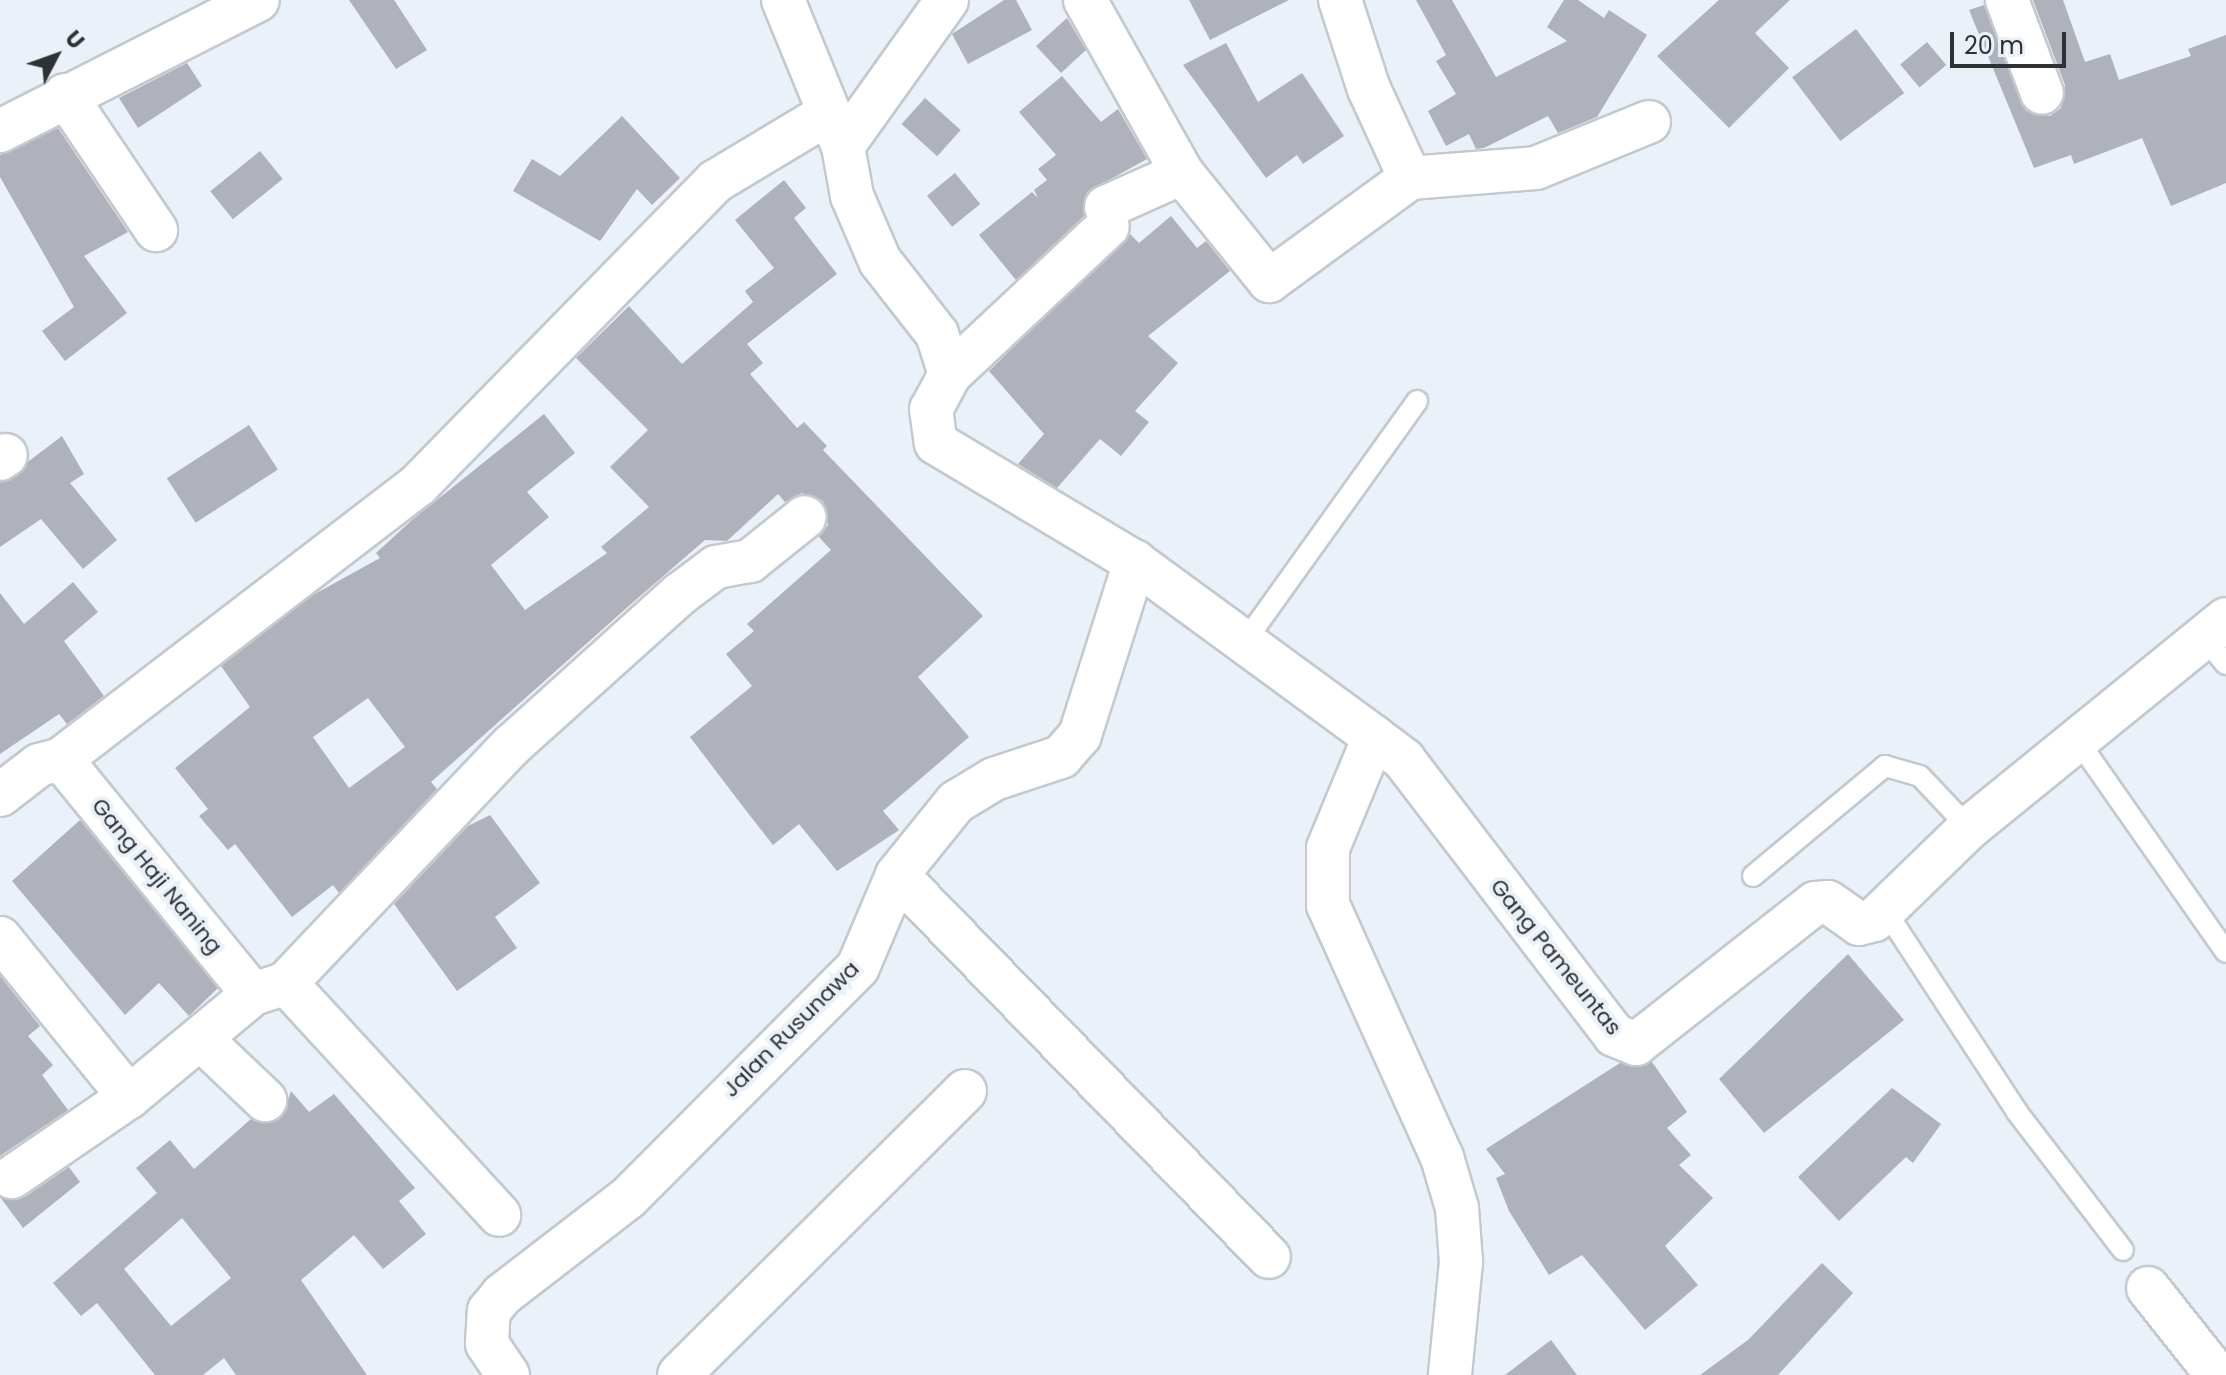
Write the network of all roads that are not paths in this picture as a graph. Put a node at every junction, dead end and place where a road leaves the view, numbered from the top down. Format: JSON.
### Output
{"nodes":[{"id":1,"x":258,"y":0,"type":"edge"},
{"id":2,"x":783,"y":0,"type":"edge"},
{"id":3,"x":947,"y":0,"type":"edge"},
{"id":4,"x":1085,"y":0,"type":"edge"},
{"id":5,"x":1340,"y":0,"type":"edge"},
{"id":6,"x":2007,"y":0,"type":"edge"},
{"id":7,"x":2042,"y":93,"type":"dead end"},
{"id":8,"x":65,"y":95,"type":"junction"},
{"id":9,"x":1649,"y":122,"type":"dead end"},
{"id":10,"x":834,"y":130,"type":"junction"},
{"id":11,"x":0,"y":131,"type":"edge"},
{"id":12,"x":1182,"y":173,"type":"junction"},
{"id":13,"x":1410,"y":178,"type":"junction"},
{"id":14,"x":156,"y":230,"type":"dead end"},
{"id":15,"x":950,"y":374,"type":"junction"},
{"id":16,"x":1417,"y":401,"type":"dead end"},
{"id":17,"x":805,"y":517,"type":"dead end"},
{"id":18,"x":1135,"y":562,"type":"junction"},
{"id":19,"x":2218,"y":639,"type":"edge"},
{"id":20,"x":1246,"y":640,"type":"junction"},
{"id":21,"x":1374,"y":737,"type":"junction"},
{"id":22,"x":2076,"y":738,"type":"junction"},
{"id":23,"x":61,"y":759,"type":"junction"},
{"id":24,"x":0,"y":795,"type":"edge"},
{"id":25,"x":1969,"y":828,"type":"junction"},
{"id":26,"x":897,"y":875,"type":"junction"},
{"id":27,"x":1753,"y":876,"type":"dead end"},
{"id":28,"x":1885,"y":910,"type":"junction"},
{"id":29,"x":0,"y":938,"type":"edge"},
{"id":30,"x":2226,"y":952,"type":"edge"},
{"id":31,"x":269,"y":989,"type":"junction"},
{"id":32,"x":203,"y":1041,"type":"junction"},
{"id":33,"x":965,"y":1091,"type":"dead end"},
{"id":34,"x":129,"y":1097,"type":"junction"},
{"id":35,"x":265,"y":1100,"type":"dead end"},
{"id":36,"x":12,"y":1177,"type":"dead end"},
{"id":37,"x":499,"y":1215,"type":"dead end"},
{"id":38,"x":2123,"y":1250,"type":"dead end"},
{"id":39,"x":1269,"y":1257,"type":"dead end"},
{"id":40,"x":2148,"y":1288,"type":"dead end"},
{"id":41,"x":502,"y":1367,"type":"edge"},
{"id":42,"x":679,"y":1375,"type":"edge"},
{"id":43,"x":1450,"y":1375,"type":"edge"},
{"id":44,"x":2217,"y":1375,"type":"edge"}],
"edges":[{"from":1,"to":8,"type":"street"},
{"from":2,"to":10,"type":"street"},
{"from":3,"to":10,"type":"street"},
{"from":4,"to":12,"type":"street"},
{"from":5,"to":13,"type":"street"},
{"from":6,"to":7,"type":"street"},
{"from":8,"to":11,"type":"street"},
{"from":8,"to":14,"type":"street"},
{"from":9,"to":13,"type":"street"},
{"from":10,"to":15,"type":"street"},
{"from":10,"to":23,"type":"street"},
{"from":12,"to":13,"type":"street"},
{"from":12,"to":15,"type":"street"},
{"from":15,"to":18,"type":"street"},
{"from":16,"to":20,"type":"lane"},
{"from":17,"to":31,"type":"street"},
{"from":18,"to":20,"type":"street"},
{"from":18,"to":26,"type":"street","name":"Jalan Rusunawa"},
{"from":19,"to":22,"type":"street"},
{"from":20,"to":21,"type":"street"},
{"from":21,"to":28,"type":"street","name":"Gang Pameuntas"},
{"from":21,"to":43,"type":"street"},
{"from":22,"to":25,"type":"street"},
{"from":22,"to":30,"type":"lane"},
{"from":23,"to":24,"type":"street"},
{"from":23,"to":31,"type":"street","name":"Gang Haji Naning"},
{"from":25,"to":27,"type":"lane"},
{"from":25,"to":28,"type":"street"},
{"from":26,"to":39,"type":"street"},
{"from":26,"to":41,"type":"street","name":"Jalan Rusunawa"},
{"from":28,"to":38,"type":"lane"},
{"from":29,"to":34,"type":"street"},
{"from":31,"to":32,"type":"street"},
{"from":31,"to":37,"type":"street","name":"Gang Haji Naning"},
{"from":32,"to":34,"type":"street"},
{"from":32,"to":35,"type":"street"},
{"from":33,"to":42,"type":"street"},
{"from":34,"to":36,"type":"street"},
{"from":40,"to":44,"type":"street"}]}
